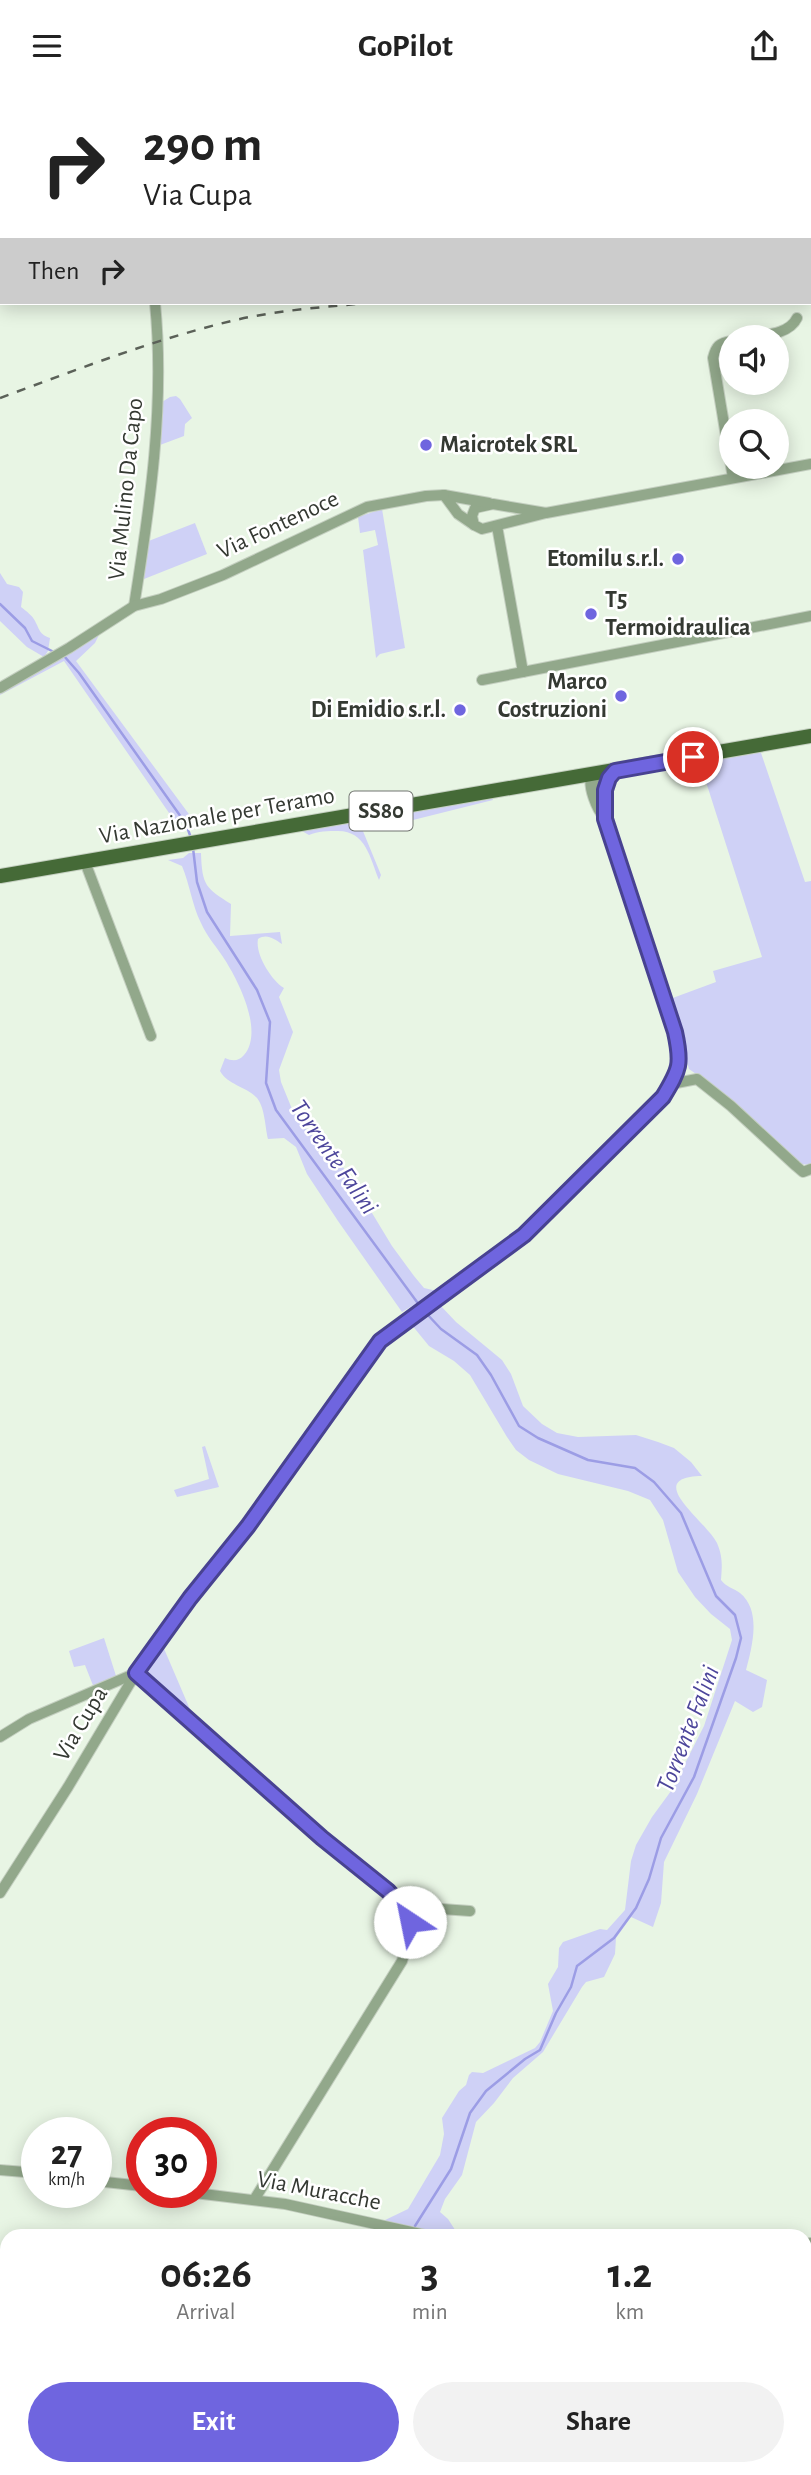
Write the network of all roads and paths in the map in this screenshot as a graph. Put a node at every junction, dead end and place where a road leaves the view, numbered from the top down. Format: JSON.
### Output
{"nodes":[{"id":1,"x":155,"y":305,"type":"edge"},
{"id":2,"x":797,"y":318,"type":"dead end"},
{"id":3,"x":789,"y":328,"type":"edge"},
{"id":4,"x":719,"y":345,"type":"edge"},
{"id":5,"x":719,"y":394,"type":"edge"},
{"id":6,"x":811,"y":464,"type":"edge"},
{"id":7,"x":789,"y":468,"type":"edge"},
{"id":8,"x":728,"y":479,"type":"edge"},
{"id":9,"x":444,"y":495,"type":"junction"},
{"id":10,"x":493,"y":504,"type":"junction"},
{"id":11,"x":547,"y":513,"type":"junction"},
{"id":12,"x":474,"y":524,"type":"junction"},
{"id":13,"x":497,"y":526,"type":"junction"},
{"id":14,"x":134,"y":606,"type":"junction"},
{"id":15,"x":811,"y":616,"type":"edge"},
{"id":16,"x":523,"y":672,"type":"junction"},
{"id":17,"x":482,"y":680,"type":"dead end"},
{"id":18,"x":0,"y":688,"type":"edge"},
{"id":19,"x":811,"y":736,"type":"edge"},
{"id":20,"x":618,"y":769,"type":"junction"},
{"id":21,"x":591,"y":774,"type":"junction"},
{"id":22,"x":559,"y":780,"type":"junction"},
{"id":23,"x":599,"y":801,"type":"junction"},
{"id":24,"x":85,"y":862,"type":"junction"},
{"id":25,"x":0,"y":876,"type":"edge"},
{"id":26,"x":151,"y":1036,"type":"dead end"},
{"id":27,"x":671,"y":1084,"type":"junction"},
{"id":28,"x":811,"y":1169,"type":"edge"},
{"id":29,"x":136,"y":1673,"type":"junction"},
{"id":30,"x":0,"y":1737,"type":"edge"},
{"id":31,"x":0,"y":1893,"type":"edge"},
{"id":32,"x":470,"y":1911,"type":"dead end"},
{"id":33,"x":410,"y":1916,"type":"junction"},
{"id":34,"x":0,"y":2170,"type":"edge"},
{"id":35,"x":21,"y":2172,"type":"edge"},
{"id":36,"x":217,"y":2196,"type":"edge"},
{"id":37,"x":254,"y":2200,"type":"junction"},
{"id":38,"x":399,"y":2229,"type":"edge"}],
"edges":[{"from":1,"to":14,"type":"street","name":"Via Mulino Da Capo"},
{"from":2,"to":3,"type":"street"},
{"from":4,"to":5,"type":"street"},
{"from":6,"to":7,"type":"street","name":"Via Fontenoce"},
{"from":8,"to":11,"type":"street","name":"Via Fontenoce"},
{"from":9,"to":10,"type":"street","name":"Via Fontenoce"},
{"from":9,"to":12,"type":"street"},
{"from":9,"to":14,"type":"street","name":"Via Fontenoce"},
{"from":10,"to":11,"type":"street","name":"Via Fontenoce"},
{"from":10,"to":12,"type":"street"},
{"from":11,"to":13,"type":"street","name":"Via Fontenoce"},
{"from":12,"to":13,"type":"street","name":"Via Fontenoce"},
{"from":13,"to":16,"type":"street"},
{"from":14,"to":18,"type":"street","name":"Via Mulino Da Capo"},
{"from":15,"to":16,"type":"street"},
{"from":16,"to":17,"type":"street"},
{"from":19,"to":20,"type":"main road","name":"Via Nazionale per Teramo","number":"SS80"},
{"from":20,"to":21,"type":"main road","name":"Via Nazionale per Teramo","number":"SS80"},
{"from":20,"to":23,"type":"street","name":"Via Cupa"},
{"from":21,"to":22,"type":"main road","name":"Via Nazionale per Teramo","number":"SS80"},
{"from":21,"to":23,"type":"street","name":"Via Cupa"},
{"from":22,"to":23,"type":"street"},
{"from":22,"to":24,"type":"main road","name":"Via Nazionale per Teramo","number":"SS80"},
{"from":23,"to":27,"type":"street","name":"Via Cupa"},
{"from":24,"to":25,"type":"main road","name":"Via Nazionale per Teramo","number":"SS80"},
{"from":24,"to":26,"type":"street","name":"Via Nazionale per Teramo"},
{"from":27,"to":28,"type":"street"},
{"from":27,"to":29,"type":"street","name":"Via Cupa"},
{"from":29,"to":30,"type":"street"},
{"from":29,"to":31,"type":"street","name":"Via Cupa"},
{"from":29,"to":33,"type":"street"},
{"from":32,"to":33,"type":"street"},
{"from":33,"to":37,"type":"street"},
{"from":34,"to":35,"type":"street"},
{"from":36,"to":37,"type":"street","name":"Via Muracche"},
{"from":37,"to":38,"type":"street","name":"Via Muracche"}]}
